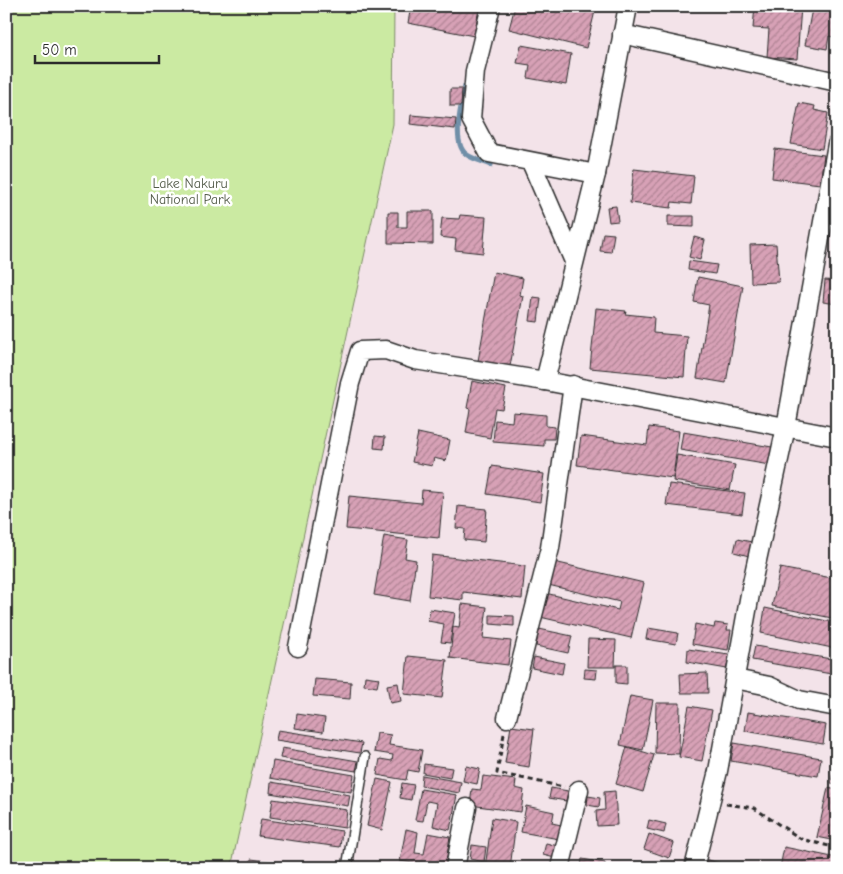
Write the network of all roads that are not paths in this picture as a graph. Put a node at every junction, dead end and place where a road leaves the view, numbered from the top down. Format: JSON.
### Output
{"nodes":[{"id":1,"x":491,"y":6,"type":"edge"},
{"id":2,"x":628,"y":6,"type":"edge"},
{"id":3,"x":622,"y":34,"type":"junction"},
{"id":4,"x":837,"y":82,"type":"edge"},
{"id":5,"x":837,"y":144,"type":"edge"},
{"id":6,"x":531,"y":162,"type":"junction"},
{"id":7,"x":596,"y":174,"type":"junction"},
{"id":8,"x":573,"y":259,"type":"junction"},
{"id":9,"x":545,"y":381,"type":"junction"},
{"id":10,"x":573,"y":385,"type":"junction"},
{"id":11,"x":786,"y":427,"type":"junction"},
{"id":12,"x":837,"y":437,"type":"edge"},
{"id":13,"x":298,"y":647,"type":"dead end"},
{"id":14,"x":734,"y":679,"type":"junction"},
{"id":15,"x":837,"y":707,"type":"edge"},
{"id":16,"x":507,"y":718,"type":"road end"},
{"id":17,"x":365,"y":757,"type":"dead end"},
{"id":18,"x":579,"y":790,"type":"road end"},
{"id":19,"x":467,"y":808,"type":"dead end"},
{"id":20,"x":347,"y":868,"type":"edge"},
{"id":21,"x":455,"y":868,"type":"edge"},
{"id":22,"x":560,"y":868,"type":"edge"},
{"id":23,"x":694,"y":868,"type":"edge"}],
"edges":[{"from":1,"to":6,"type":"street"},
{"from":2,"to":3,"type":"street"},
{"from":3,"to":4,"type":"street"},
{"from":3,"to":7,"type":"street"},
{"from":5,"to":11,"type":"street"},
{"from":6,"to":7,"type":"street"},
{"from":6,"to":8,"type":"street"},
{"from":7,"to":8,"type":"street"},
{"from":8,"to":9,"type":"street"},
{"from":9,"to":10,"type":"street"},
{"from":9,"to":13,"type":"street"},
{"from":10,"to":11,"type":"street"},
{"from":10,"to":16,"type":"street"},
{"from":11,"to":12,"type":"street"},
{"from":11,"to":14,"type":"street"},
{"from":14,"to":15,"type":"street"},
{"from":14,"to":23,"type":"street"},
{"from":17,"to":20,"type":"lane"},
{"from":18,"to":22,"type":"street"},
{"from":19,"to":21,"type":"street"}]}
